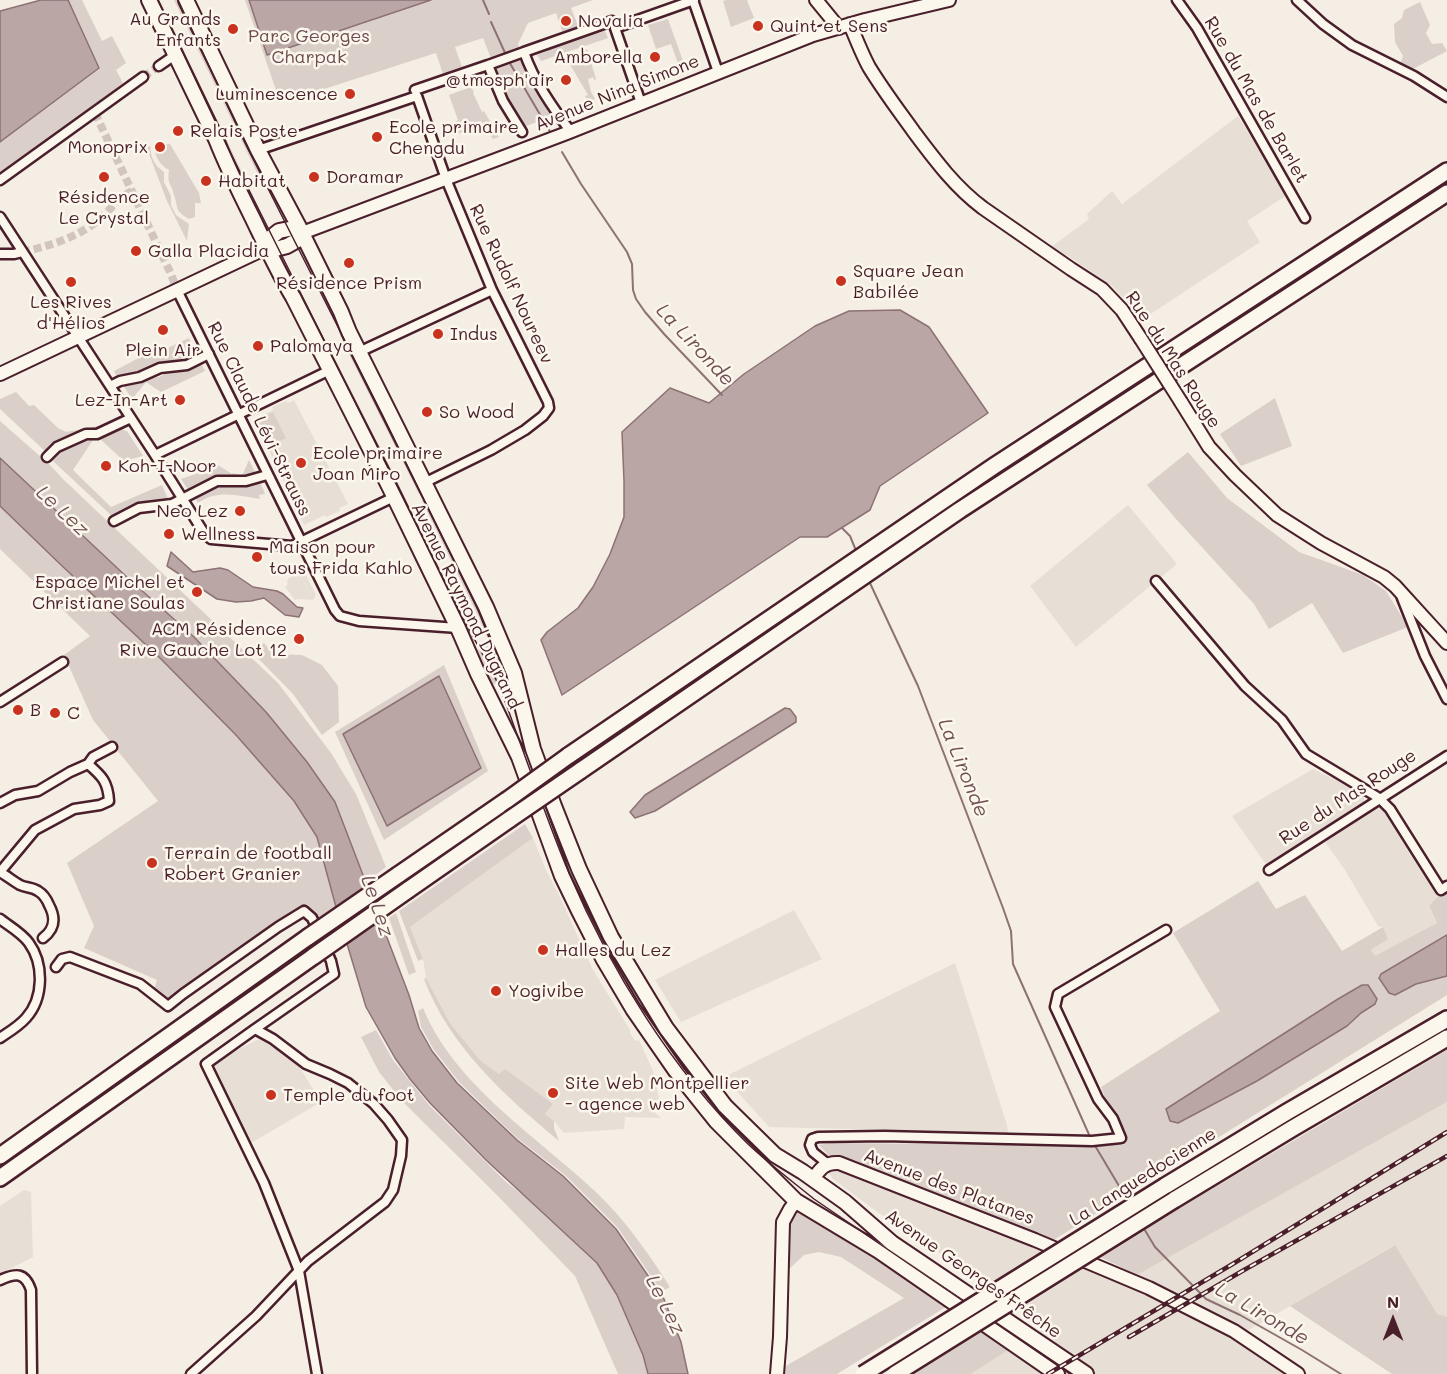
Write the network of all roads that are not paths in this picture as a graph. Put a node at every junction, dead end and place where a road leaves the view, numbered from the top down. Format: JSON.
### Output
{"nodes":[{"id":1,"x":149,"y":0,"type":"edge"},
{"id":2,"x":186,"y":0,"type":"edge"},
{"id":3,"x":693,"y":0,"type":"edge"},
{"id":4,"x":816,"y":0,"type":"edge"},
{"id":5,"x":949,"y":0,"type":"edge"},
{"id":6,"x":1177,"y":0,"type":"edge"},
{"id":7,"x":1297,"y":0,"type":"edge"},
{"id":8,"x":612,"y":21,"type":"dead end"},
{"id":9,"x":844,"y":26,"type":"junction"},
{"id":10,"x":524,"y":52,"type":"junction"},
{"id":11,"x":175,"y":55,"type":"junction"},
{"id":12,"x":488,"y":65,"type":"junction"},
{"id":13,"x":159,"y":66,"type":"tunnel mouth"},
{"id":14,"x":718,"y":72,"type":"junction"},
{"id":15,"x":143,"y":77,"type":"tunnel mouth"},
{"id":16,"x":415,"y":90,"type":"dead end"},
{"id":17,"x":1447,"y":97,"type":"edge"},
{"id":18,"x":641,"y":103,"type":"junction"},
{"id":19,"x":522,"y":132,"type":"dead end"},
{"id":20,"x":569,"y":132,"type":"junction"},
{"id":21,"x":258,"y":150,"type":"junction"},
{"id":22,"x":1447,"y":171,"type":"edge"},
{"id":23,"x":446,"y":179,"type":"junction"},
{"id":24,"x":0,"y":180,"type":"edge"},
{"id":25,"x":1447,"y":193,"type":"edge"},
{"id":26,"x":0,"y":217,"type":"edge"},
{"id":27,"x":1305,"y":218,"type":"dead end"},
{"id":28,"x":301,"y":232,"type":"junction"},
{"id":29,"x":266,"y":247,"type":"junction"},
{"id":30,"x":22,"y":252,"type":"junction"},
{"id":31,"x":0,"y":254,"type":"edge"},
{"id":32,"x":177,"y":290,"type":"junction"},
{"id":33,"x":492,"y":290,"type":"junction"},
{"id":34,"x":78,"y":337,"type":"junction"},
{"id":35,"x":359,"y":352,"type":"junction"},
{"id":36,"x":209,"y":354,"type":"junction"},
{"id":37,"x":330,"y":370,"type":"junction"},
{"id":38,"x":0,"y":374,"type":"edge"},
{"id":39,"x":110,"y":386,"type":"junction"},
{"id":40,"x":238,"y":414,"type":"junction"},
{"id":41,"x":131,"y":418,"type":"junction"},
{"id":42,"x":155,"y":455,"type":"junction"},
{"id":43,"x":47,"y":457,"type":"dead end"},
{"id":44,"x":267,"y":475,"type":"junction"},
{"id":45,"x":424,"y":483,"type":"junction"},
{"id":46,"x":394,"y":497,"type":"junction"},
{"id":47,"x":183,"y":499,"type":"junction"},
{"id":48,"x":114,"y":521,"type":"dead end"},
{"id":49,"x":301,"y":543,"type":"junction"},
{"id":50,"x":1156,"y":581,"type":"dead end"},
{"id":51,"x":1395,"y":586,"type":"junction"},
{"id":52,"x":458,"y":628,"type":"junction"},
{"id":53,"x":1447,"y":644,"type":"edge"},
{"id":54,"x":63,"y":662,"type":"dead end"},
{"id":55,"x":1447,"y":699,"type":"edge"},
{"id":56,"x":1,"y":700,"type":"edge"},
{"id":57,"x":112,"y":747,"type":"dead end"},
{"id":58,"x":1447,"y":756,"type":"edge"},
{"id":59,"x":88,"y":764,"type":"junction"},
{"id":60,"x":1379,"y":798,"type":"junction"},
{"id":61,"x":0,"y":803,"type":"edge"},
{"id":62,"x":1269,"y":870,"type":"dead end"},
{"id":63,"x":0,"y":872,"type":"edge"},
{"id":64,"x":1447,"y":886,"type":"edge"},
{"id":65,"x":0,"y":919,"type":"edge"},
{"id":66,"x":1167,"y":930,"type":"dead end"},
{"id":67,"x":43,"y":938,"type":"dead end"},
{"id":68,"x":56,"y":967,"type":"dead end"},
{"id":69,"x":1447,"y":1018,"type":"edge"},
{"id":70,"x":255,"y":1029,"type":"junction"},
{"id":71,"x":0,"y":1038,"type":"edge"},
{"id":72,"x":1447,"y":1038,"type":"edge"},
{"id":73,"x":716,"y":1121,"type":"joint"},
{"id":74,"x":746,"y":1127,"type":"joint"},
{"id":75,"x":0,"y":1156,"type":"edge"},
{"id":76,"x":828,"y":1164,"type":"junction"},
{"id":77,"x":0,"y":1178,"type":"edge"},
{"id":78,"x":813,"y":1179,"type":"junction"},
{"id":79,"x":796,"y":1201,"type":"junction"},
{"id":80,"x":299,"y":1271,"type":"junction"},
{"id":81,"x":0,"y":1280,"type":"edge"},
{"id":82,"x":32,"y":1374,"type":"edge"},
{"id":83,"x":191,"y":1374,"type":"edge"},
{"id":84,"x":317,"y":1374,"type":"edge"},
{"id":85,"x":777,"y":1374,"type":"edge"},
{"id":86,"x":863,"y":1374,"type":"edge"},
{"id":87,"x":895,"y":1374,"type":"edge"},
{"id":88,"x":1057,"y":1374,"type":"edge"},
{"id":89,"x":1086,"y":1374,"type":"edge"},
{"id":90,"x":1298,"y":1374,"type":"edge"}],
"edges":[{"from":1,"to":11,"type":"main road","name":"Avenue Raymond Dugrand"},
{"from":2,"to":21,"type":"main road"},
{"from":3,"to":14,"type":"street"},
{"from":3,"to":18,"type":"street"},
{"from":4,"to":9,"type":"street","name":"Rue du Mas Rouge"},
{"from":5,"to":9,"type":"street","name":"Avenue Nina Simone"},
{"from":6,"to":27,"type":"street","name":"Rue du Mas de Barlet"},
{"from":7,"to":17,"type":"street"},
{"from":8,"to":10,"type":"street"},
{"from":9,"to":14,"type":"street","name":"Avenue Nina Simone"},
{"from":9,"to":51,"type":"street","name":"Rue du Mas Rouge","bridge":true},
{"from":10,"to":12,"type":"street"},
{"from":10,"to":20,"type":"street"},
{"from":11,"to":13,"type":"street"},
{"from":11,"to":29,"type":"main road","name":"Avenue Raymond Dugrand"},
{"from":12,"to":16,"type":"street"},
{"from":12,"to":19,"type":"street"},
{"from":14,"to":18,"type":"street","name":"Avenue Nina Simone"},
{"from":15,"to":24,"type":"street"},
{"from":18,"to":20,"type":"street","name":"Avenue Nina Simone"},
{"from":20,"to":23,"type":"street","name":"Avenue Nina Simone"},
{"from":21,"to":23,"type":"street","name":"Rue Rudolf Noureev"},
{"from":21,"to":28,"type":"main road"},
{"from":22,"to":75,"type":"highway","bridge":true},
{"from":23,"to":28,"type":"street","name":"Avenue Nina Simone"},
{"from":23,"to":33,"type":"street","name":"Rue Rudolf Noureev"},
{"from":25,"to":77,"type":"highway","bridge":true},
{"from":26,"to":30,"type":"street"},
{"from":28,"to":29,"type":"main road"},
{"from":28,"to":35,"type":"main road","name":"Avenue Raymond Dugrand"},
{"from":29,"to":32,"type":"street"},
{"from":29,"to":37,"type":"main road","name":"Avenue Raymond Dugrand"},
{"from":30,"to":31,"type":"street"},
{"from":30,"to":34,"type":"street"},
{"from":32,"to":34,"type":"street"},
{"from":32,"to":36,"type":"street","name":"Rue Claude Lévi-Strauss"},
{"from":33,"to":35,"type":"street"},
{"from":33,"to":45,"type":"street","name":"Rue Rudolf Noureev"},
{"from":34,"to":38,"type":"street"},
{"from":34,"to":39,"type":"street"},
{"from":35,"to":45,"type":"main road","name":"Avenue Raymond Dugrand"},
{"from":36,"to":39,"type":"street"},
{"from":36,"to":40,"type":"street","name":"Rue Claude Lévi-Strauss"},
{"from":37,"to":40,"type":"street"},
{"from":37,"to":46,"type":"main road","name":"Avenue Raymond Dugrand"},
{"from":39,"to":41,"type":"street"},
{"from":40,"to":42,"type":"street"},
{"from":40,"to":44,"type":"street","name":"Rue Claude Lévi-Strauss"},
{"from":41,"to":42,"type":"street"},
{"from":41,"to":43,"type":"street"},
{"from":42,"to":47,"type":"street"},
{"from":44,"to":47,"type":"street"},
{"from":44,"to":49,"type":"street","name":"Rue Claude Lévi-Strauss"},
{"from":45,"to":74,"type":"main road","name":"Avenue Raymond Dugrand"},
{"from":46,"to":49,"type":"street"},
{"from":46,"to":52,"type":"main road","name":"Avenue Raymond Dugrand"},
{"from":47,"to":48,"type":"street"},
{"from":47,"to":49,"type":"street"},
{"from":49,"to":52,"type":"street","name":"Rue Claude Lévi-Strauss"},
{"from":50,"to":60,"type":"street"},
{"from":51,"to":53,"type":"street","name":"Rue du Mas Rouge"},
{"from":51,"to":55,"type":"street"},
{"from":52,"to":73,"type":"main road","name":"Avenue Raymond Dugrand"},
{"from":54,"to":56,"type":"street"},
{"from":57,"to":59,"type":"street"},
{"from":58,"to":60,"type":"street","name":"Rue du Mas Rouge"},
{"from":59,"to":61,"type":"street"},
{"from":59,"to":63,"type":"street"},
{"from":60,"to":62,"type":"street","name":"Rue du Mas Rouge"},
{"from":60,"to":64,"type":"street"},
{"from":63,"to":67,"type":"street"},
{"from":65,"to":71,"type":"street"},
{"from":66,"to":76,"type":"street"},
{"from":68,"to":70,"type":"street"},
{"from":69,"to":86,"type":"highway","name":"La Languedocienne","bridge":true},
{"from":70,"to":80,"type":"street"},
{"from":70,"to":80,"type":"street"},
{"from":72,"to":87,"type":"highway","name":"La Languedocienne","bridge":true},
{"from":73,"to":79,"type":"main road","name":"Avenue Georges Frêche"},
{"from":74,"to":78,"type":"main road","name":"Avenue Georges Frêche"},
{"from":76,"to":78,"type":"street"},
{"from":76,"to":90,"type":"street","name":"Avenue des Platanes"},
{"from":78,"to":79,"type":"main road"},
{"from":78,"to":89,"type":"main road","name":"Avenue Georges Frêche"},
{"from":79,"to":85,"type":"street"},
{"from":79,"to":88,"type":"main road","name":"Avenue Georges Frêche"},
{"from":80,"to":83,"type":"street"},
{"from":80,"to":84,"type":"street"},
{"from":81,"to":82,"type":"street"}]}
